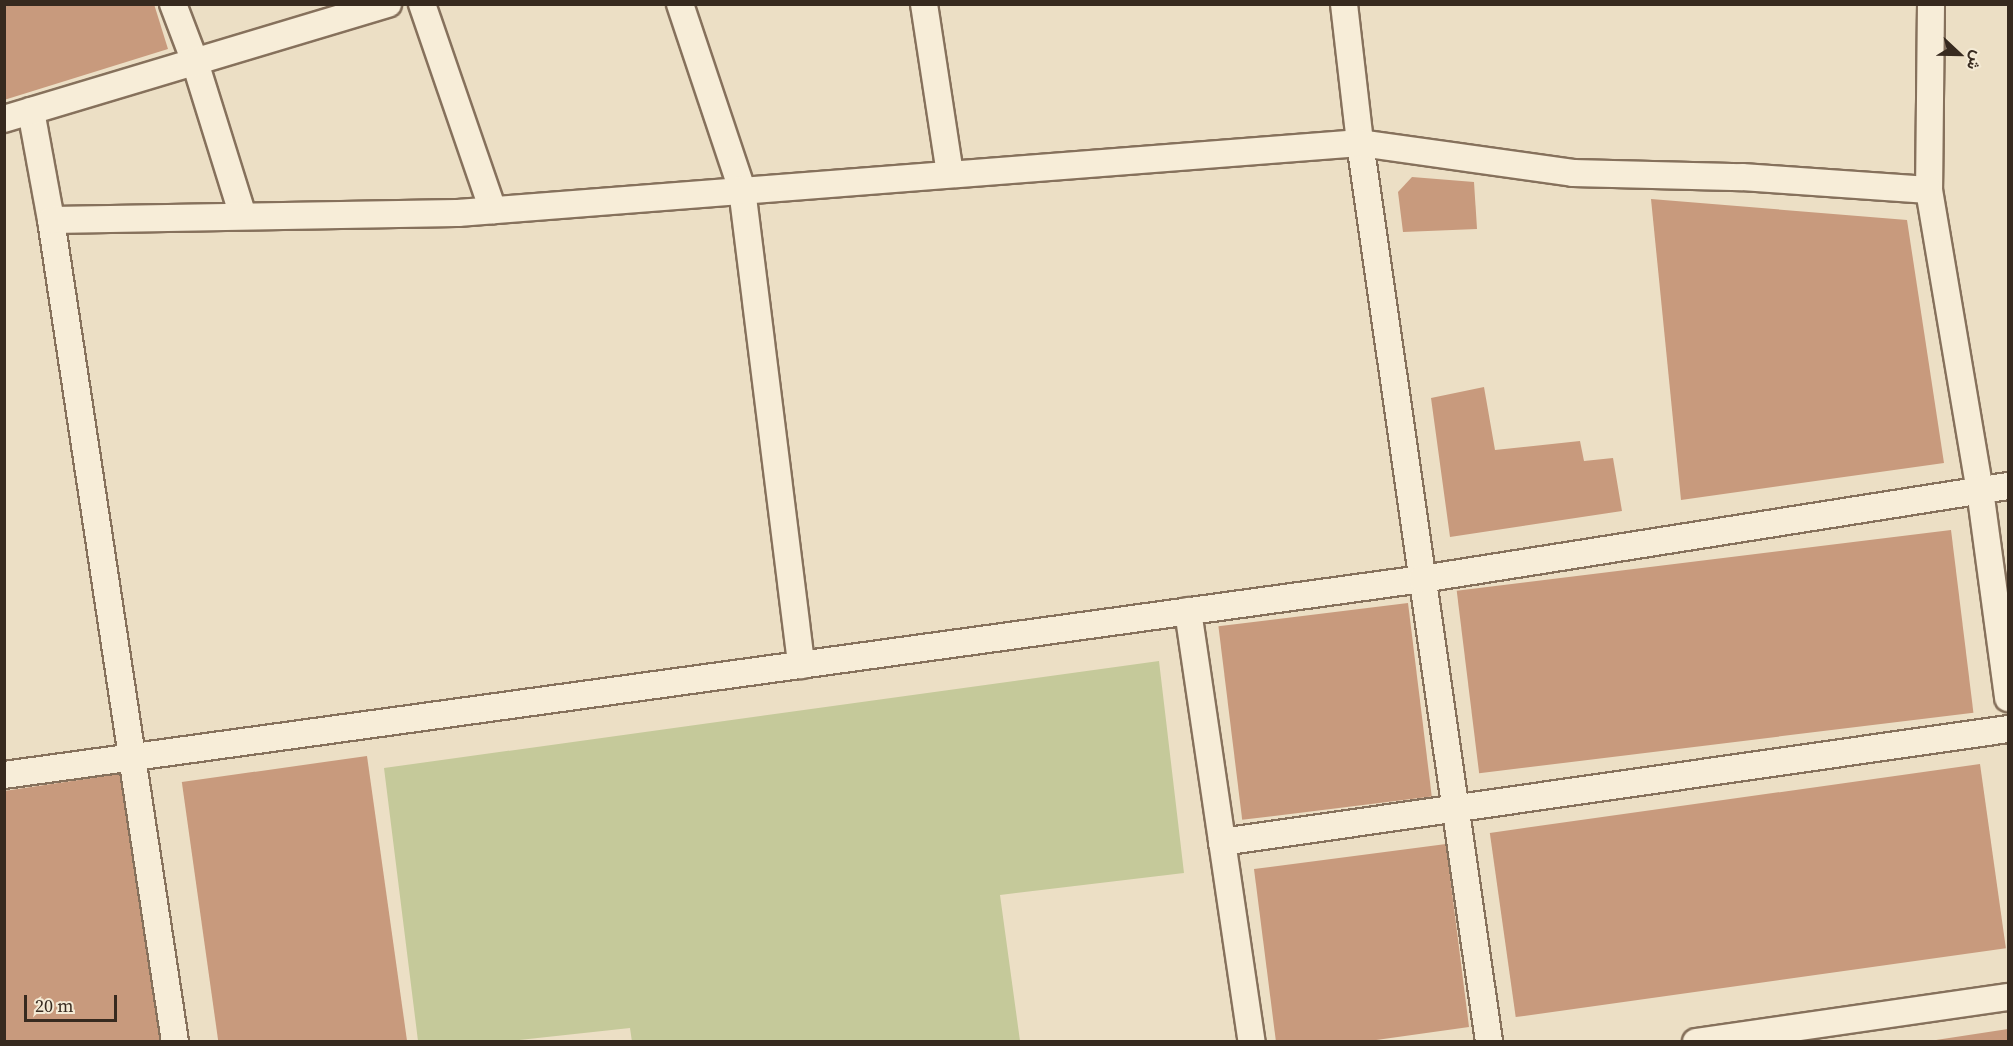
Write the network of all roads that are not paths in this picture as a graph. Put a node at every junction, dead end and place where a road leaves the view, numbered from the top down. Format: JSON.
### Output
{"nodes":[{"id":1,"x":173,"y":4,"type":"edge"},
{"id":2,"x":388,"y":4,"type":"edge"},
{"id":3,"x":422,"y":4,"type":"edge"},
{"id":4,"x":680,"y":4,"type":"edge"},
{"id":5,"x":924,"y":4,"type":"edge"},
{"id":6,"x":1344,"y":4,"type":"edge"},
{"id":7,"x":1931,"y":4,"type":"edge"},
{"id":8,"x":195,"y":62,"type":"junction"},
{"id":9,"x":31,"y":111,"type":"junction"},
{"id":10,"x":4,"y":119,"type":"edge"},
{"id":11,"x":1360,"y":143,"type":"junction"},
{"id":12,"x":950,"y":173,"type":"junction"},
{"id":13,"x":742,"y":189,"type":"junction"},
{"id":14,"x":1929,"y":190,"type":"junction"},
{"id":15,"x":493,"y":210,"type":"junction"},
{"id":16,"x":243,"y":216,"type":"junction"},
{"id":17,"x":51,"y":220,"type":"junction"},
{"id":18,"x":2008,"y":486,"type":"edge"},
{"id":19,"x":1980,"y":490,"type":"junction"},
{"id":20,"x":1422,"y":579,"type":"junction"},
{"id":21,"x":1188,"y":612,"type":"junction"},
{"id":22,"x":801,"y":665,"type":"junction"},
{"id":23,"x":2008,"y":699,"type":"edge"},
{"id":24,"x":2008,"y":729,"type":"edge"},
{"id":25,"x":131,"y":758,"type":"junction"},
{"id":26,"x":4,"y":775,"type":"edge"},
{"id":27,"x":1455,"y":811,"type":"junction"},
{"id":28,"x":1222,"y":842,"type":"junction"},
{"id":29,"x":2008,"y":997,"type":"edge"},
{"id":30,"x":175,"y":1041,"type":"edge"},
{"id":31,"x":1252,"y":1041,"type":"edge"},
{"id":32,"x":1489,"y":1041,"type":"edge"},
{"id":33,"x":1696,"y":1041,"type":"edge"}],
"edges":[{"from":1,"to":8,"type":"street"},
{"from":2,"to":8,"type":"street"},
{"from":3,"to":15,"type":"street"},
{"from":4,"to":13,"type":"street"},
{"from":5,"to":12,"type":"street"},
{"from":6,"to":11,"type":"street"},
{"from":7,"to":14,"type":"street"},
{"from":8,"to":9,"type":"street"},
{"from":8,"to":16,"type":"street"},
{"from":9,"to":10,"type":"street"},
{"from":9,"to":17,"type":"street"},
{"from":11,"to":12,"type":"street"},
{"from":11,"to":14,"type":"street"},
{"from":11,"to":20,"type":"street"},
{"from":12,"to":13,"type":"street"},
{"from":13,"to":15,"type":"street"},
{"from":13,"to":22,"type":"street"},
{"from":14,"to":19,"type":"street"},
{"from":15,"to":16,"type":"street"},
{"from":16,"to":17,"type":"street"},
{"from":17,"to":25,"type":"street"},
{"from":18,"to":19,"type":"street"},
{"from":19,"to":20,"type":"street"},
{"from":19,"to":23,"type":"street"},
{"from":20,"to":21,"type":"street"},
{"from":20,"to":27,"type":"street"},
{"from":21,"to":22,"type":"street"},
{"from":21,"to":28,"type":"street"},
{"from":22,"to":25,"type":"street"},
{"from":24,"to":27,"type":"street"},
{"from":25,"to":26,"type":"street"},
{"from":25,"to":30,"type":"street"},
{"from":27,"to":28,"type":"street"},
{"from":27,"to":32,"type":"street"},
{"from":28,"to":31,"type":"street"},
{"from":29,"to":33,"type":"street"}]}
